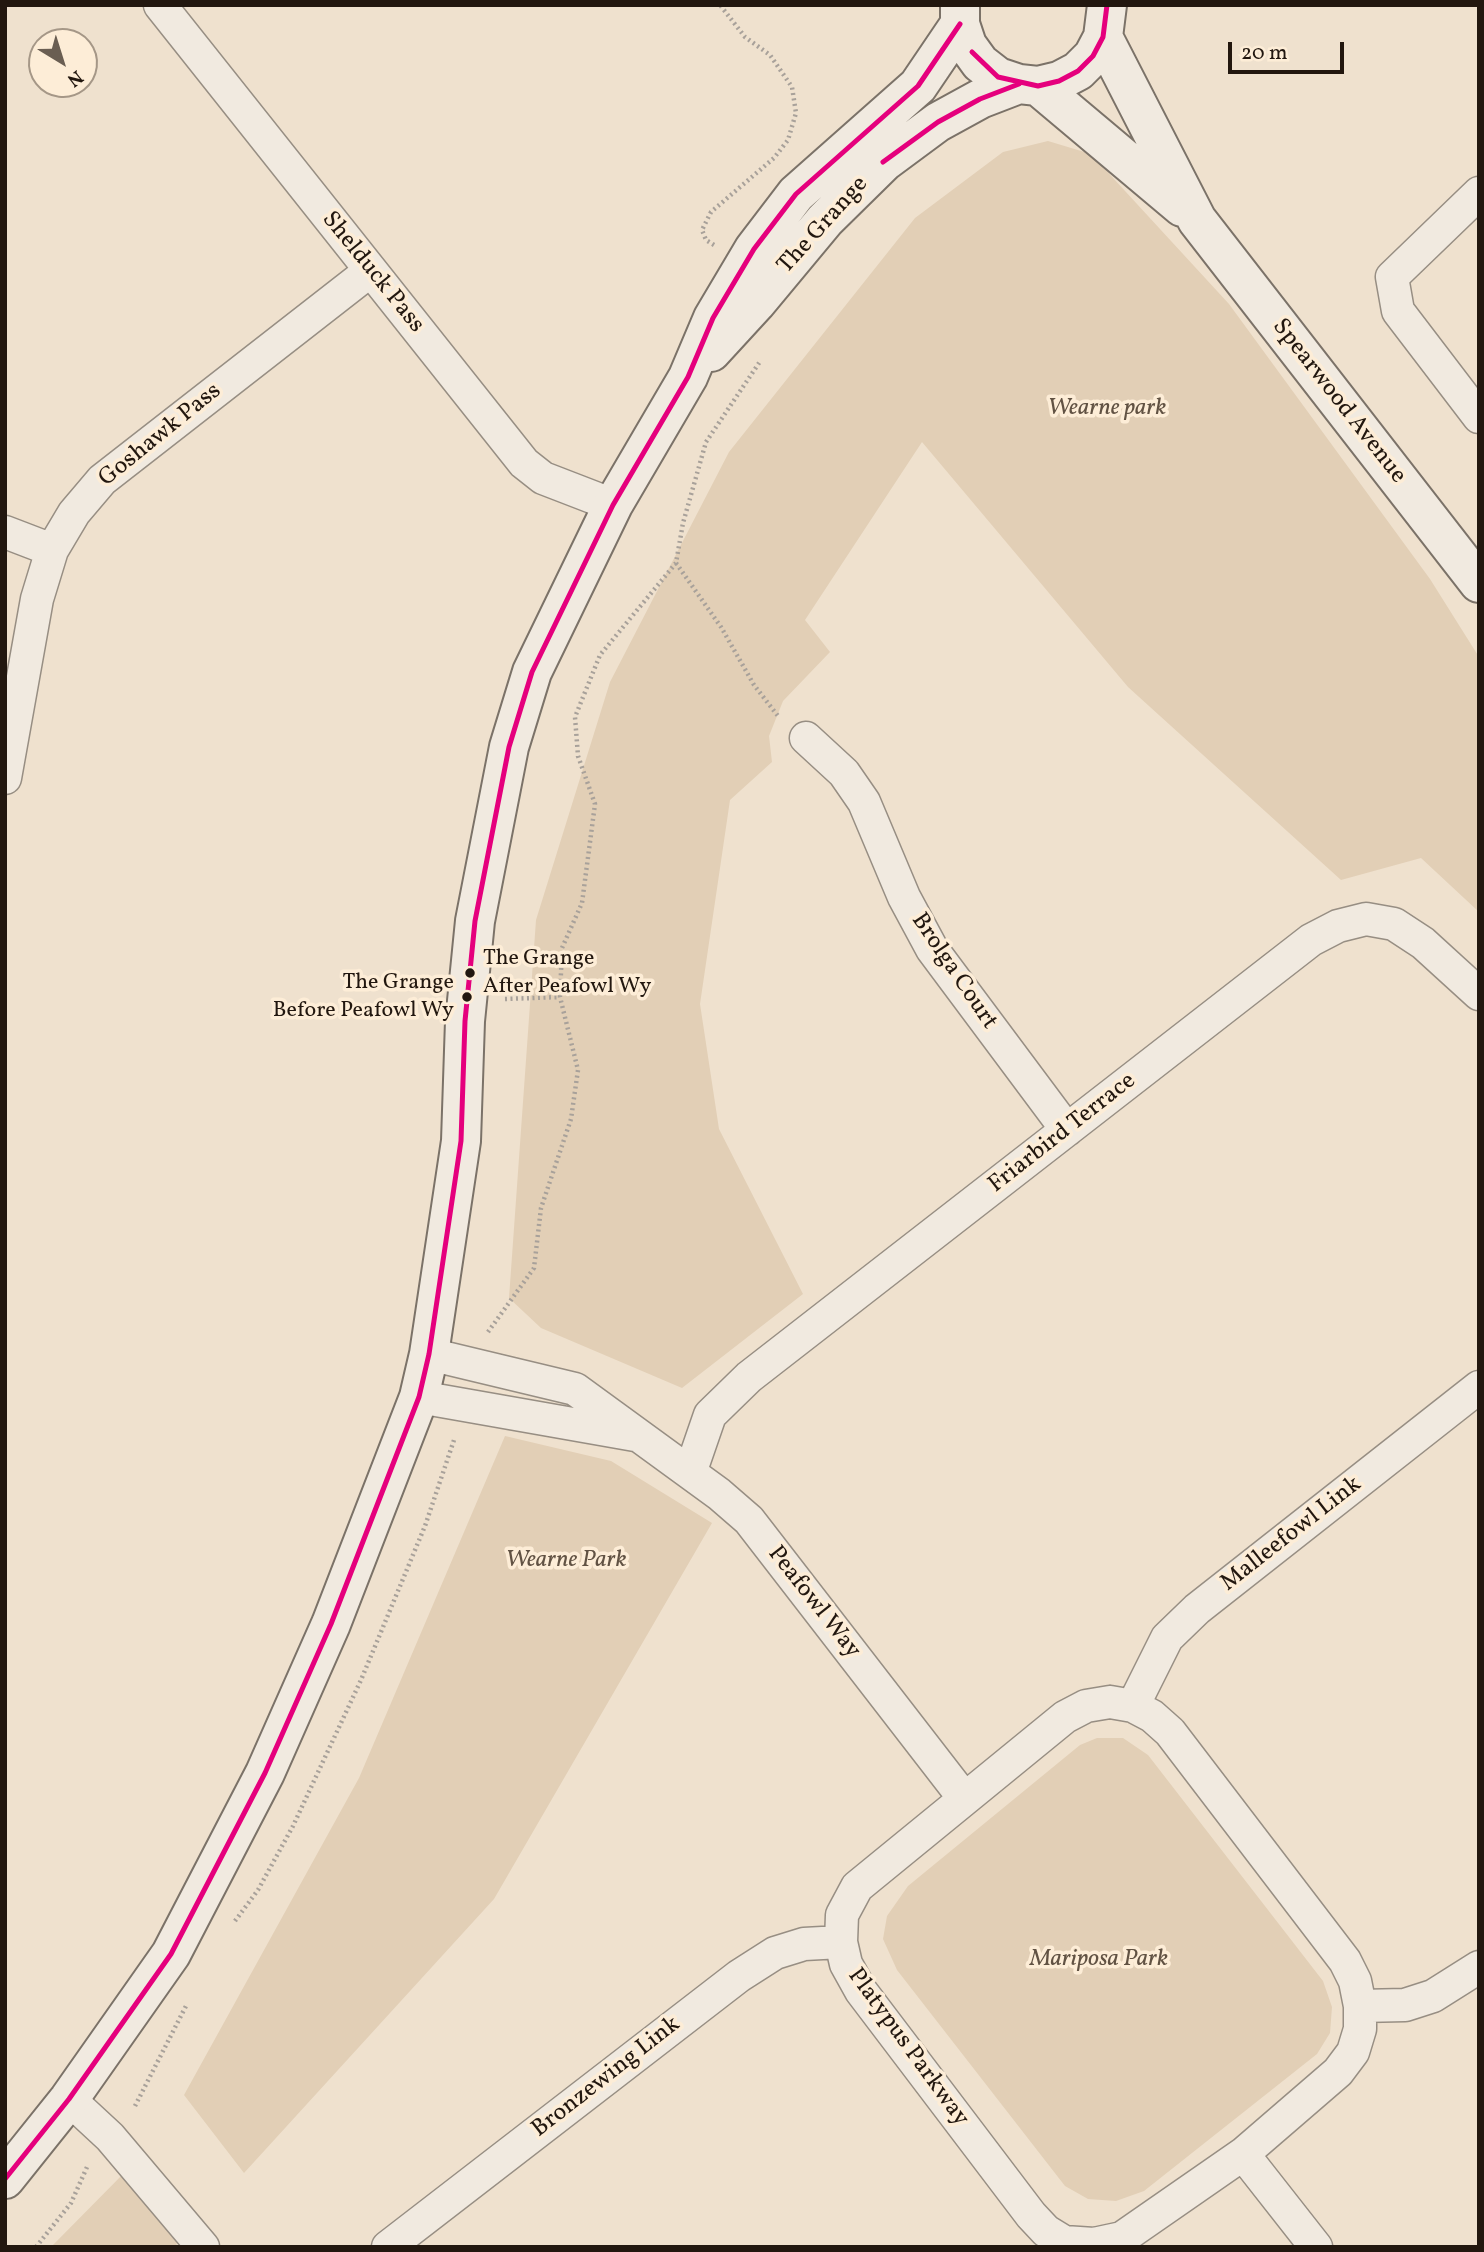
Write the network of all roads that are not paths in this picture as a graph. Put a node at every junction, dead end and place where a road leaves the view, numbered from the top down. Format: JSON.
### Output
{"nodes":[{"id":1,"x":160,"y":5,"type":"edge"},
{"id":2,"x":960,"y":15,"type":"edge"},
{"id":3,"x":1105,"y":21,"type":"edge"},
{"id":4,"x":1029,"y":85,"type":"junction"},
{"id":5,"x":1479,"y":193,"type":"edge"},
{"id":6,"x":1197,"y":220,"type":"junction"},
{"id":7,"x":370,"y":271,"type":"junction"},
{"id":8,"x":688,"y":377,"type":"junction"},
{"id":9,"x":1479,"y":418,"type":"edge"},
{"id":10,"x":612,"y":505,"type":"junction"},
{"id":11,"x":5,"y":532,"type":"edge"},
{"id":12,"x":52,"y":550,"type":"junction"},
{"id":13,"x":1479,"y":583,"type":"edge"},
{"id":14,"x":806,"y":738,"type":"road end"},
{"id":15,"x":5,"y":778,"type":"edge"},
{"id":16,"x":1479,"y":994,"type":"edge"},
{"id":17,"x":1067,"y":1130,"type":"junction"},
{"id":18,"x":429,"y":1354,"type":"junction"},
{"id":19,"x":1479,"y":1387,"type":"edge"},
{"id":20,"x":419,"y":1396,"type":"junction"},
{"id":21,"x":636,"y":1435,"type":"junction"},
{"id":22,"x":690,"y":1473,"type":"junction"},
{"id":23,"x":1133,"y":1706,"type":"junction"},
{"id":24,"x":964,"y":1798,"type":"junction"},
{"id":25,"x":841,"y":1942,"type":"junction"},
{"id":26,"x":1479,"y":1966,"type":"edge"},
{"id":27,"x":1360,"y":2006,"type":"junction"},
{"id":28,"x":69,"y":2099,"type":"junction"},
{"id":29,"x":1243,"y":2154,"type":"junction"},
{"id":30,"x":5,"y":2179,"type":"edge"},
{"id":31,"x":1063,"y":2245,"type":"edge"},
{"id":32,"x":203,"y":2247,"type":"edge"},
{"id":33,"x":388,"y":2247,"type":"edge"},
{"id":34,"x":1316,"y":2247,"type":"edge"}],
"edges":[{"from":1,"to":7,"type":"street","name":"Shelduck Pass"},
{"from":2,"to":4,"type":"street","name":"Spearwood Avenue"},
{"from":2,"to":8,"type":"street","name":"The Grange"},
{"from":3,"to":4,"type":"street","name":"Spearwood Avenue"},
{"from":3,"to":6,"type":"street","name":"Spearwood Avenue"},
{"from":4,"to":6,"type":"street","name":"Spearwood Avenue"},
{"from":4,"to":8,"type":"street","name":"The Grange"},
{"from":5,"to":9,"type":"street"},
{"from":6,"to":13,"type":"street","name":"Spearwood Avenue"},
{"from":7,"to":10,"type":"street","name":"Shelduck Pass"},
{"from":7,"to":12,"type":"street","name":"Goshawk Pass"},
{"from":8,"to":10,"type":"street","name":"The Grange"},
{"from":10,"to":18,"type":"street","name":"The Grange"},
{"from":11,"to":12,"type":"street"},
{"from":12,"to":15,"type":"street","name":"Goshawk Pass"},
{"from":14,"to":17,"type":"street","name":"Brolga Court"},
{"from":16,"to":17,"type":"street","name":"Friarbird Terrace"},
{"from":17,"to":22,"type":"street","name":"Friarbird Terrace"},
{"from":18,"to":20,"type":"street","name":"The Grange"},
{"from":18,"to":21,"type":"street","name":"Peafowl Way"},
{"from":19,"to":23,"type":"street","name":"Malleefowl Link"},
{"from":20,"to":21,"type":"street","name":"Peafowl Way"},
{"from":20,"to":28,"type":"street","name":"The Grange"},
{"from":21,"to":22,"type":"street","name":"Peafowl Way"},
{"from":22,"to":24,"type":"street","name":"Peafowl Way"},
{"from":23,"to":24,"type":"street","name":"Platypus Parkway"},
{"from":23,"to":27,"type":"street","name":"Platypus Parkway"},
{"from":24,"to":25,"type":"street","name":"Platypus Parkway"},
{"from":25,"to":31,"type":"street","name":"Platypus Parkway"},
{"from":25,"to":33,"type":"street","name":"Bronzewing Link"},
{"from":26,"to":27,"type":"street"},
{"from":27,"to":29,"type":"street","name":"Platypus Parkway"},
{"from":28,"to":30,"type":"street","name":"The Grange"},
{"from":28,"to":32,"type":"street"},
{"from":29,"to":31,"type":"street","name":"Platypus Parkway"},
{"from":29,"to":34,"type":"street"}]}
